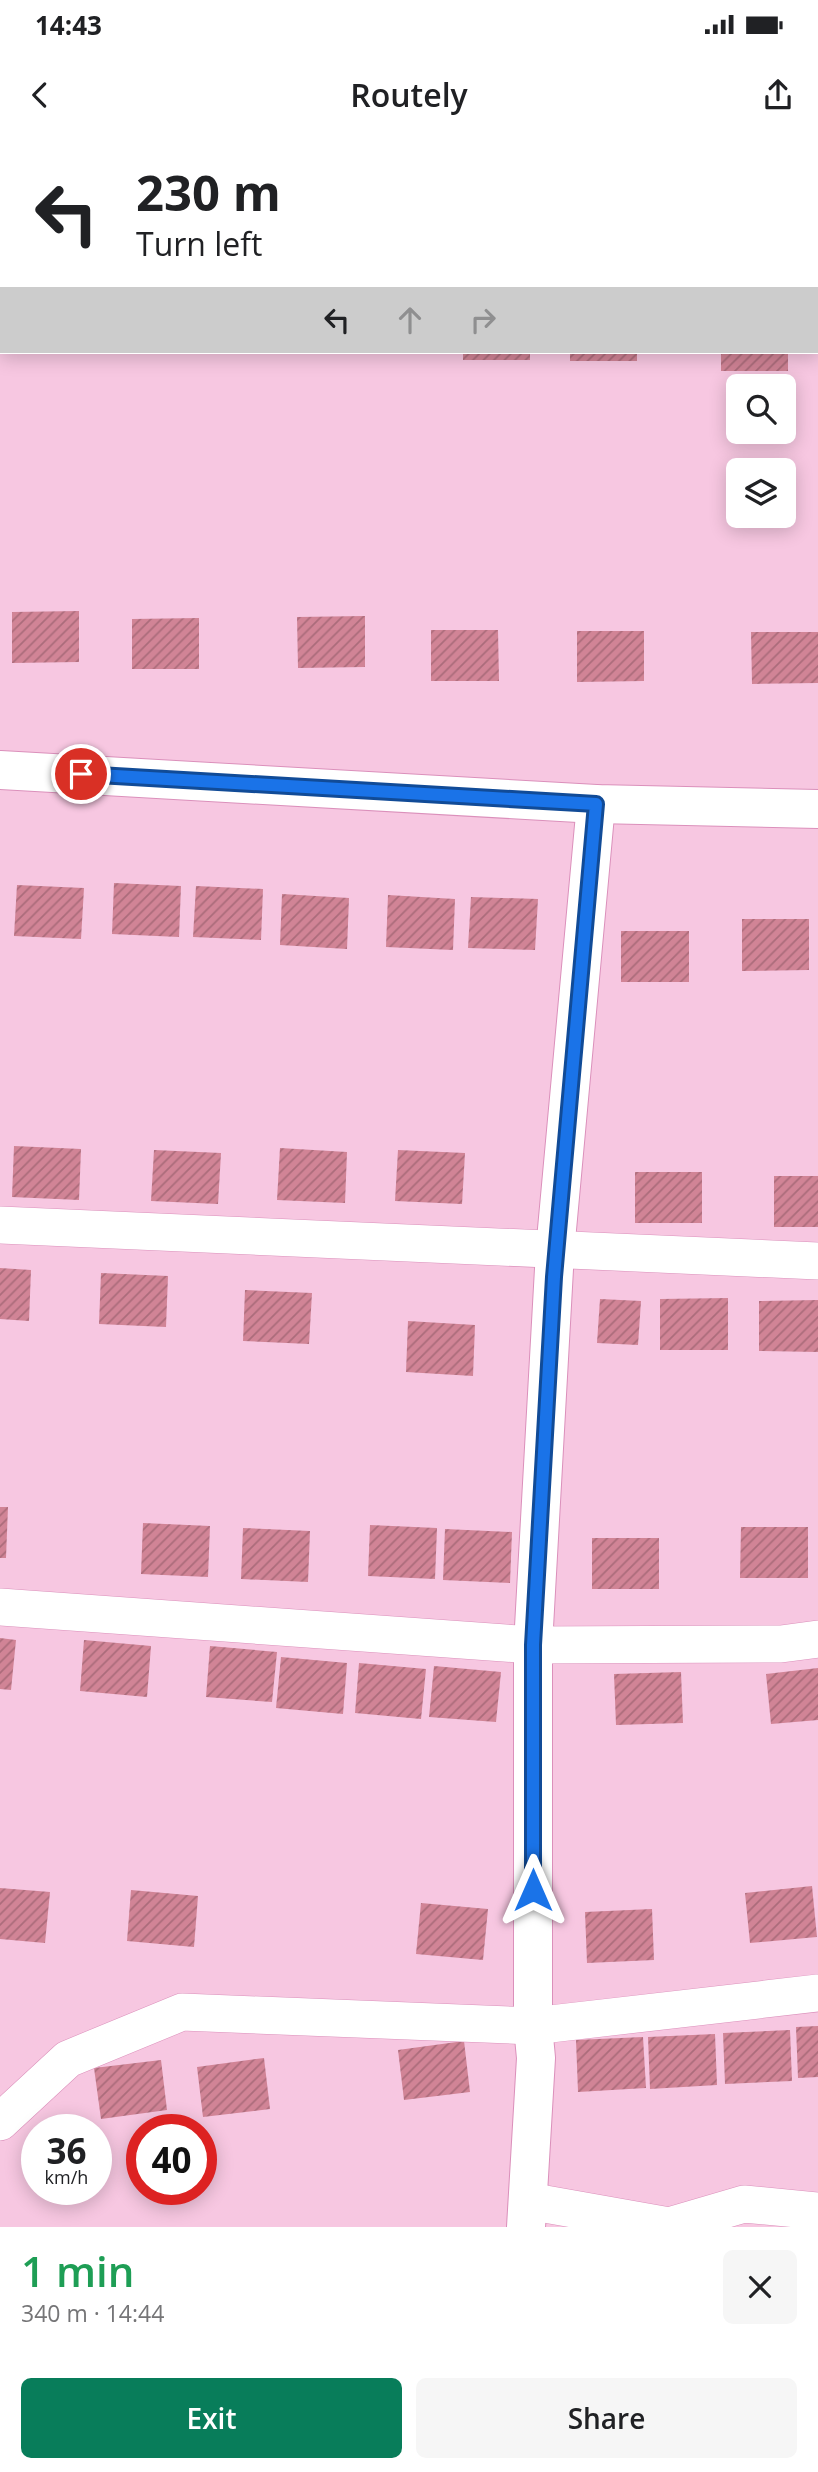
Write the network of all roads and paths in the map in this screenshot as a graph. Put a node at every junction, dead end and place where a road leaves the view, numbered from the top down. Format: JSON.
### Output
{"nodes":[{"id":1,"x":0,"y":770,"type":"edge"},
{"id":2,"x":596,"y":804,"type":"junction"},
{"id":3,"x":818,"y":809,"type":"edge"},
{"id":4,"x":0,"y":1225,"type":"edge"},
{"id":5,"x":555,"y":1251,"type":"junction"},
{"id":6,"x":818,"y":1261,"type":"edge"},
{"id":7,"x":0,"y":1607,"type":"edge"},
{"id":8,"x":818,"y":1639,"type":"edge"},
{"id":9,"x":533,"y":1645,"type":"junction"},
{"id":10,"x":818,"y":1993,"type":"edge"},
{"id":11,"x":533,"y":2026,"type":"junction"},
{"id":12,"x":0,"y":2122,"type":"edge"},
{"id":13,"x":818,"y":2211,"type":"edge"},
{"id":14,"x":527,"y":2214,"type":"edge"}],
"edges":[{"from":1,"to":2,"type":"street"},
{"from":2,"to":3,"type":"street"},
{"from":2,"to":5,"type":"street"},
{"from":4,"to":5,"type":"street"},
{"from":5,"to":6,"type":"street"},
{"from":5,"to":9,"type":"street"},
{"from":7,"to":9,"type":"street"},
{"from":8,"to":9,"type":"street"},
{"from":9,"to":11,"type":"street"},
{"from":10,"to":11,"type":"street"},
{"from":11,"to":12,"type":"street"},
{"from":11,"to":14,"type":"street"},
{"from":13,"to":14,"type":"street"}]}
